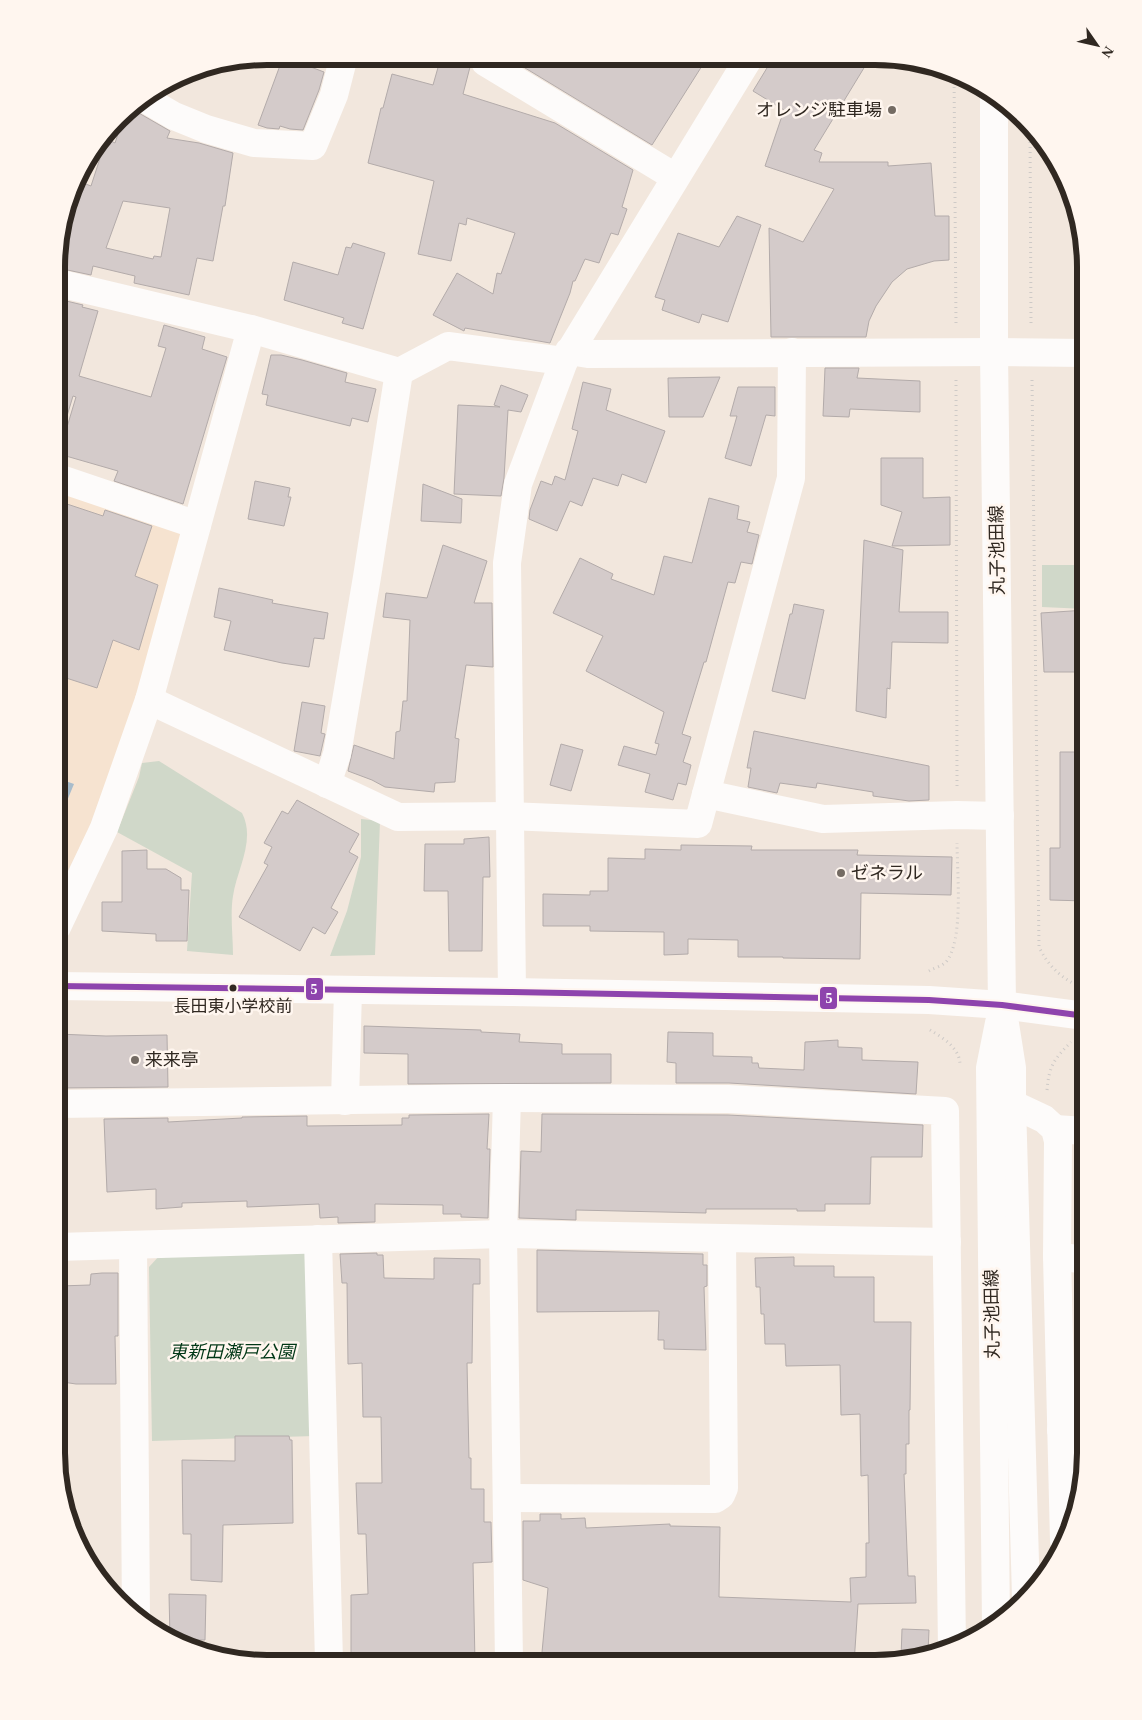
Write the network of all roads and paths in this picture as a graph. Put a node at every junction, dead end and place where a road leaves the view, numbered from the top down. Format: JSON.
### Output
{"nodes":[{"id":1,"x":342,"y":65,"type":"edge"},
{"id":2,"x":490,"y":65,"type":"edge"},
{"id":3,"x":745,"y":65,"type":"edge"},
{"id":4,"x":954,"y":81,"type":"edge"},
{"id":5,"x":151,"y":102,"type":"edge"},
{"id":6,"x":994,"y":104,"type":"edge"},
{"id":7,"x":1030,"y":138,"type":"edge"},
{"id":8,"x":675,"y":177,"type":"junction"},
{"id":9,"x":65,"y":285,"type":"edge"},
{"id":10,"x":251,"y":329,"type":"junction"},
{"id":11,"x":792,"y":352,"type":"junction"},
{"id":12,"x":956,"y":352,"type":"junction"},
{"id":13,"x":994,"y":352,"type":"junction"},
{"id":14,"x":1032,"y":353,"type":"junction"},
{"id":15,"x":1077,"y":353,"type":"edge"},
{"id":16,"x":566,"y":356,"type":"junction"},
{"id":17,"x":399,"y":372,"type":"junction"},
{"id":18,"x":65,"y":480,"type":"edge"},
{"id":19,"x":198,"y":525,"type":"junction"},
{"id":20,"x":149,"y":700,"type":"junction"},
{"id":21,"x":327,"y":784,"type":"junction"},
{"id":22,"x":706,"y":794,"type":"junction"},
{"id":23,"x":509,"y":816,"type":"junction"},
{"id":24,"x":957,"y":816,"type":"junction"},
{"id":25,"x":1000,"y":816,"type":"junction"},
{"id":26,"x":65,"y":910,"type":"edge"},
{"id":27,"x":1068,"y":981,"type":"dead end"},
{"id":28,"x":65,"y":986,"type":"edge"},
{"id":29,"x":348,"y":990,"type":"junction"},
{"id":30,"x":512,"y":992,"type":"junction"},
{"id":31,"x":929,"y":1000,"type":"junction"},
{"id":32,"x":1002,"y":1005,"type":"junction"},
{"id":33,"x":1077,"y":1015,"type":"edge"},
{"id":34,"x":1073,"y":1040,"type":"dead end"},
{"id":35,"x":1001,"y":1068,"type":"junction"},
{"id":36,"x":961,"y":1074,"type":"dead end"},
{"id":37,"x":507,"y":1098,"type":"junction"},
{"id":38,"x":346,"y":1100,"type":"junction"},
{"id":39,"x":65,"y":1104,"type":"edge"},
{"id":40,"x":1012,"y":1104,"type":"junction"},
{"id":41,"x":1050,"y":1124,"type":"junction"},
{"id":42,"x":1077,"y":1129,"type":"edge"},
{"id":43,"x":503,"y":1234,"type":"junction"},
{"id":44,"x":722,"y":1238,"type":"junction"},
{"id":45,"x":318,"y":1239,"type":"junction"},
{"id":46,"x":947,"y":1242,"type":"junction"},
{"id":47,"x":133,"y":1245,"type":"junction"},
{"id":48,"x":65,"y":1247,"type":"edge"},
{"id":49,"x":1057,"y":1256,"type":"junction"},
{"id":50,"x":1077,"y":1259,"type":"edge"},
{"id":51,"x":1073,"y":1432,"type":"edge"},
{"id":52,"x":508,"y":1498,"type":"junction"},
{"id":53,"x":1066,"y":1518,"type":"edge"},
{"id":54,"x":1026,"y":1587,"type":"edge"},
{"id":55,"x":136,"y":1607,"type":"edge"},
{"id":56,"x":996,"y":1614,"type":"edge"},
{"id":57,"x":952,"y":1640,"type":"edge"},
{"id":58,"x":329,"y":1655,"type":"edge"},
{"id":59,"x":509,"y":1655,"type":"edge"}],
"edges":[{"from":1,"to":5,"type":"street"},
{"from":2,"to":8,"type":"street"},
{"from":3,"to":8,"type":"street"},
{"from":4,"to":12,"type":"path"},
{"from":6,"to":13,"type":"street","name":"丸子池田線"},
{"from":7,"to":14,"type":"path"},
{"from":8,"to":16,"type":"street"},
{"from":9,"to":10,"type":"street"},
{"from":10,"to":17,"type":"street"},
{"from":10,"to":19,"type":"street"},
{"from":11,"to":12,"type":"street"},
{"from":11,"to":16,"type":"street"},
{"from":11,"to":22,"type":"street"},
{"from":12,"to":13,"type":"street"},
{"from":12,"to":24,"type":"path"},
{"from":13,"to":14,"type":"street"},
{"from":13,"to":25,"type":"street","name":"丸子池田線"},
{"from":14,"to":15,"type":"street"},
{"from":14,"to":27,"type":"path"},
{"from":16,"to":17,"type":"street"},
{"from":16,"to":23,"type":"street"},
{"from":17,"to":21,"type":"street"},
{"from":18,"to":19,"type":"street"},
{"from":19,"to":20,"type":"street"},
{"from":20,"to":21,"type":"street"},
{"from":20,"to":26,"type":"street"},
{"from":21,"to":23,"type":"street"},
{"from":22,"to":23,"type":"street"},
{"from":22,"to":24,"type":"street"},
{"from":23,"to":30,"type":"street"},
{"from":24,"to":25,"type":"street"},
{"from":24,"to":31,"type":"path"},
{"from":25,"to":32,"type":"street","name":"丸子池田線"},
{"from":28,"to":29,"type":"street"},
{"from":29,"to":30,"type":"street"},
{"from":29,"to":38,"type":"street"},
{"from":30,"to":31,"type":"street"},
{"from":31,"to":32,"type":"street"},
{"from":31,"to":36,"type":"path"},
{"from":32,"to":33,"type":"street"},
{"from":32,"to":35,"type":"street","name":"丸子池田線"},
{"from":34,"to":41,"type":"path"},
{"from":35,"to":40,"type":"street","name":"丸子池田線"},
{"from":35,"to":56,"type":"street","name":"丸子池田線"},
{"from":37,"to":38,"type":"street"},
{"from":37,"to":43,"type":"street"},
{"from":37,"to":46,"type":"street"},
{"from":38,"to":39,"type":"street"},
{"from":40,"to":41,"type":"street"},
{"from":40,"to":54,"type":"street","name":"丸子池田線"},
{"from":41,"to":42,"type":"street"},
{"from":41,"to":49,"type":"street"},
{"from":43,"to":44,"type":"street"},
{"from":43,"to":45,"type":"street"},
{"from":43,"to":52,"type":"street"},
{"from":44,"to":46,"type":"street"},
{"from":44,"to":52,"type":"street"},
{"from":45,"to":47,"type":"street"},
{"from":45,"to":58,"type":"street"},
{"from":46,"to":57,"type":"street"},
{"from":47,"to":48,"type":"street"},
{"from":47,"to":55,"type":"street"},
{"from":49,"to":50,"type":"street"},
{"from":49,"to":51,"type":"street"},
{"from":51,"to":53,"type":"street"},
{"from":52,"to":59,"type":"street"}]}
